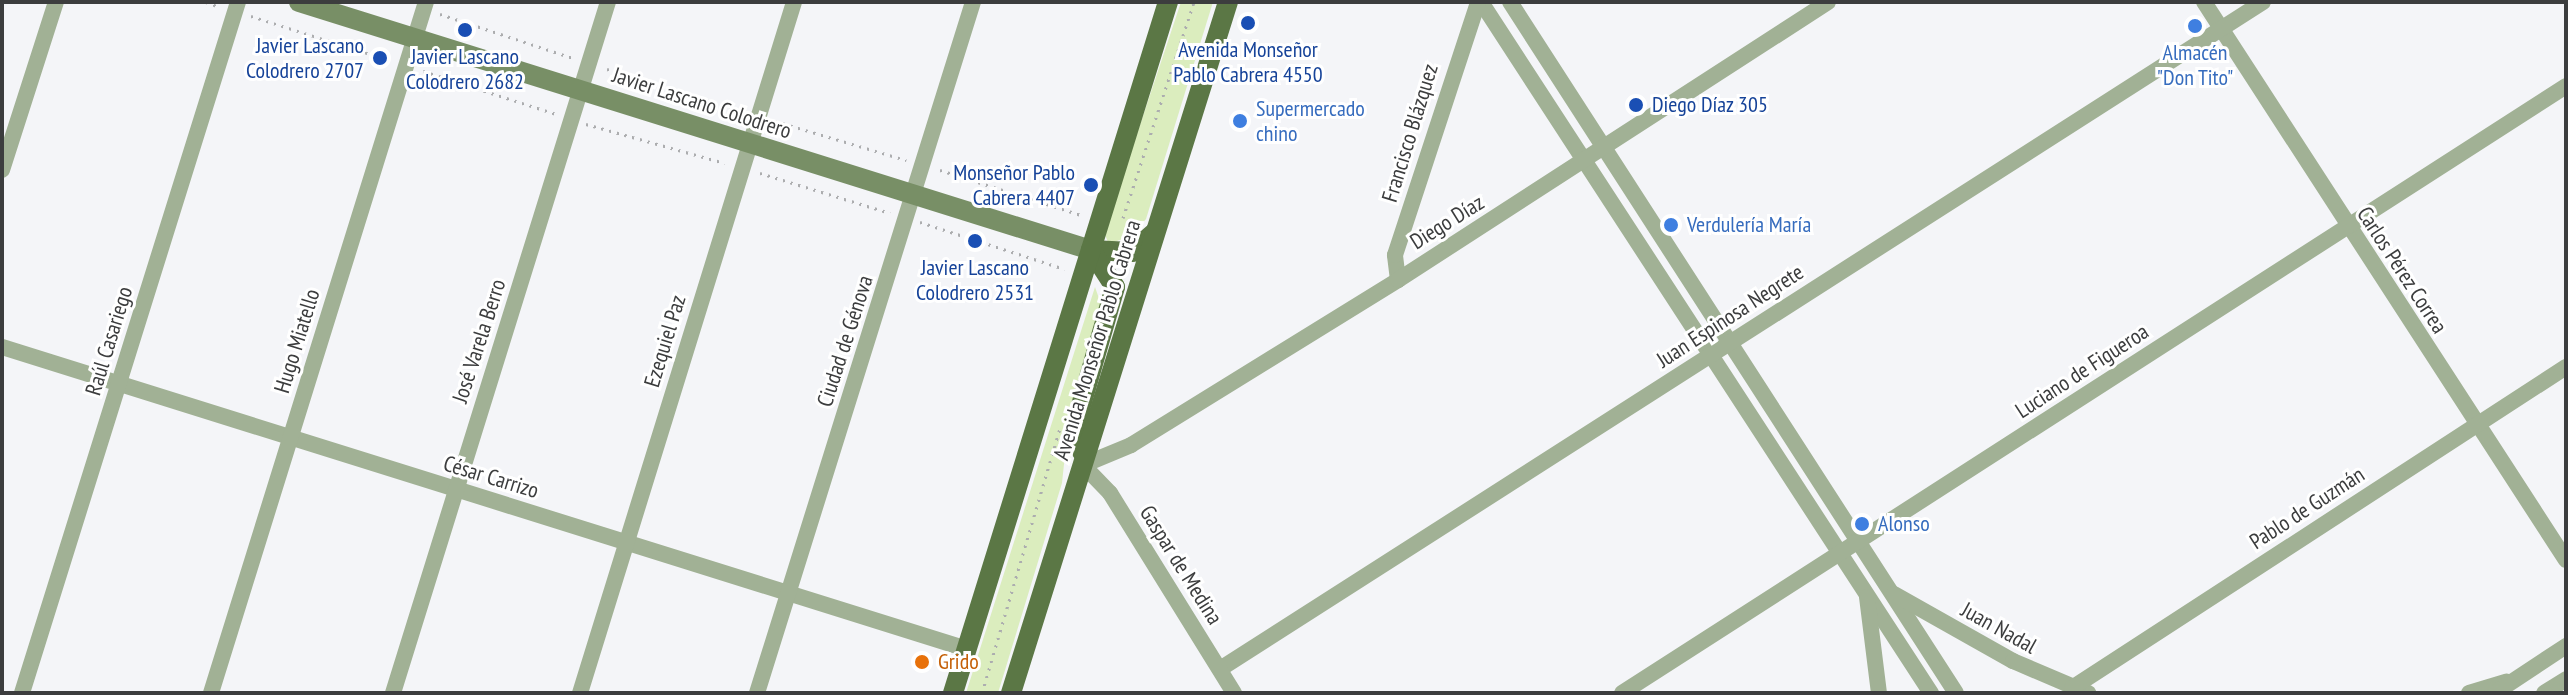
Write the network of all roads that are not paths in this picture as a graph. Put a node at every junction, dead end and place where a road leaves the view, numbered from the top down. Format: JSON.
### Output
{"nodes":[{"id":1,"x":56,"y":2,"type":"edge"},
{"id":2,"x":299,"y":2,"type":"edge"},
{"id":3,"x":426,"y":2,"type":"edge"},
{"id":4,"x":608,"y":2,"type":"edge"},
{"id":5,"x":794,"y":2,"type":"edge"},
{"id":6,"x":973,"y":2,"type":"edge"},
{"id":7,"x":1168,"y":2,"type":"edge"},
{"id":8,"x":1228,"y":2,"type":"edge"},
{"id":9,"x":1480,"y":2,"type":"edge"},
{"id":10,"x":1510,"y":2,"type":"edge"},
{"id":11,"x":1828,"y":2,"type":"edge"},
{"id":12,"x":2204,"y":2,"type":"edge"},
{"id":13,"x":2263,"y":2,"type":"edge"},
{"id":14,"x":237,"y":7,"type":"edge"},
{"id":15,"x":2222,"y":29,"type":"junction"},
{"id":16,"x":413,"y":38,"type":"junction"},
{"id":17,"x":2566,"y":86,"type":"edge"},
{"id":18,"x":581,"y":89,"type":"junction"},
{"id":19,"x":749,"y":143,"type":"junction"},
{"id":20,"x":1604,"y":148,"type":"junction"},
{"id":21,"x":1584,"y":161,"type":"junction"},
{"id":22,"x":2,"y":170,"type":"edge"},
{"id":23,"x":915,"y":193,"type":"junction"},
{"id":24,"x":2347,"y":226,"type":"junction"},
{"id":25,"x":1157,"y":227,"type":"junction"},
{"id":26,"x":1091,"y":250,"type":"junction"},
{"id":27,"x":1398,"y":280,"type":"junction"},
{"id":28,"x":1731,"y":342,"type":"junction"},
{"id":29,"x":2,"y":347,"type":"edge"},
{"id":30,"x":1710,"y":355,"type":"junction"},
{"id":31,"x":2566,"y":367,"type":"edge"},
{"id":32,"x":119,"y":384,"type":"junction"},
{"id":33,"x":2477,"y":425,"type":"junction"},
{"id":34,"x":290,"y":437,"type":"junction"},
{"id":35,"x":1083,"y":465,"type":"junction"},
{"id":36,"x":454,"y":489,"type":"junction"},
{"id":37,"x":626,"y":542,"type":"junction"},
{"id":38,"x":1859,"y":542,"type":"junction"},
{"id":39,"x":1840,"y":553,"type":"junction"},
{"id":40,"x":2566,"y":560,"type":"edge"},
{"id":41,"x":1866,"y":592,"type":"junction"},
{"id":42,"x":788,"y":593,"type":"junction"},
{"id":43,"x":1892,"y":593,"type":"junction"},
{"id":44,"x":2566,"y":646,"type":"edge"},
{"id":45,"x":967,"y":649,"type":"junction"},
{"id":46,"x":1220,"y":669,"type":"junction"},
{"id":47,"x":2519,"y":678,"type":"junction"},
{"id":48,"x":2566,"y":679,"type":"edge"},
{"id":49,"x":2080,"y":690,"type":"edge"},
{"id":50,"x":22,"y":693,"type":"edge"},
{"id":51,"x":211,"y":693,"type":"edge"},
{"id":52,"x":393,"y":693,"type":"edge"},
{"id":53,"x":580,"y":693,"type":"edge"},
{"id":54,"x":757,"y":693,"type":"edge"},
{"id":55,"x":953,"y":693,"type":"edge"},
{"id":56,"x":1011,"y":693,"type":"edge"},
{"id":57,"x":1234,"y":693,"type":"edge"},
{"id":58,"x":1622,"y":693,"type":"edge"},
{"id":59,"x":1879,"y":693,"type":"edge"},
{"id":60,"x":1931,"y":693,"type":"edge"},
{"id":61,"x":1956,"y":693,"type":"edge"},
{"id":62,"x":2469,"y":693,"type":"edge"},
{"id":63,"x":2495,"y":693,"type":"edge"},
{"id":64,"x":2544,"y":693,"type":"edge"}],
"edges":[{"from":1,"to":22,"type":"street"},
{"from":2,"to":16,"type":"main road","name":"Javier Lascano Colodrero"},
{"from":3,"to":16,"type":"street","name":"Hugo Miatello"},
{"from":4,"to":18,"type":"street","name":"José Varela Berro"},
{"from":5,"to":19,"type":"street","name":"Ezequiel Paz"},
{"from":6,"to":23,"type":"street","name":"Ciudad de Génova"},
{"from":7,"to":26,"type":"main road","name":"Avenida Monseñor Pablo Cabrera"},
{"from":8,"to":25,"type":"main road","name":"Avenida Monseñor Pablo Cabrera"},
{"from":9,"to":21,"type":"street"},
{"from":9,"to":27,"type":"street","name":"Francisco Blázquez"},
{"from":10,"to":20,"type":"street"},
{"from":11,"to":20,"type":"street","name":"Diego Díaz"},
{"from":12,"to":15,"type":"street","name":"Carlos Pérez Correa"},
{"from":13,"to":15,"type":"street","name":"Juan Espinosa Negrete"},
{"from":14,"to":32,"type":"street","name":"Raúl Casariego"},
{"from":15,"to":24,"type":"street","name":"Carlos Pérez Correa"},
{"from":15,"to":28,"type":"street","name":"Juan Espinosa Negrete"},
{"from":16,"to":18,"type":"main road","name":"Javier Lascano Colodrero"},
{"from":16,"to":34,"type":"street","name":"Hugo Miatello"},
{"from":17,"to":24,"type":"street","name":"Luciano de Figueroa"},
{"from":18,"to":19,"type":"main road","name":"Javier Lascano Colodrero"},
{"from":18,"to":36,"type":"street","name":"José Varela Berro"},
{"from":19,"to":23,"type":"main road","name":"Javier Lascano Colodrero"},
{"from":19,"to":37,"type":"street","name":"Ezequiel Paz"},
{"from":20,"to":21,"type":"street","name":"Diego Díaz"},
{"from":20,"to":28,"type":"street"},
{"from":21,"to":27,"type":"street","name":"Diego Díaz"},
{"from":21,"to":30,"type":"street"},
{"from":23,"to":26,"type":"main road","name":"Javier Lascano Colodrero"},
{"from":23,"to":42,"type":"street","name":"Ciudad de Génova"},
{"from":24,"to":33,"type":"street","name":"Carlos Pérez Correa"},
{"from":24,"to":38,"type":"street","name":"Luciano de Figueroa"},
{"from":25,"to":26,"type":"main road"},
{"from":25,"to":35,"type":"main road","name":"Avenida Monseñor Pablo Cabrera"},
{"from":26,"to":35,"type":"main road"},
{"from":26,"to":45,"type":"main road","name":"Avenida Monseñor Pablo Cabrera"},
{"from":27,"to":35,"type":"street","name":"Diego Díaz"},
{"from":28,"to":30,"type":"street","name":"Juan Espinosa Negrete"},
{"from":28,"to":38,"type":"street"},
{"from":29,"to":32,"type":"street","name":"César Carrizo"},
{"from":30,"to":39,"type":"street"},
{"from":30,"to":46,"type":"street","name":"Juan Espinosa Negrete"},
{"from":31,"to":33,"type":"street","name":"Pablo de Guzmán"},
{"from":32,"to":34,"type":"street","name":"César Carrizo"},
{"from":32,"to":50,"type":"street","name":"Raúl Casariego"},
{"from":33,"to":40,"type":"street","name":"Carlos Pérez Correa"},
{"from":33,"to":49,"type":"street","name":"Pablo de Guzmán"},
{"from":34,"to":36,"type":"street","name":"César Carrizo"},
{"from":34,"to":51,"type":"street","name":"Hugo Miatello"},
{"from":35,"to":46,"type":"street","name":"Gaspar de Medina"},
{"from":35,"to":56,"type":"main road","name":"Avenida Monseñor Pablo Cabrera"},
{"from":36,"to":37,"type":"street","name":"César Carrizo"},
{"from":36,"to":52,"type":"street","name":"José Varela Berro"},
{"from":37,"to":42,"type":"street","name":"César Carrizo"},
{"from":37,"to":53,"type":"street","name":"Ezequiel Paz"},
{"from":38,"to":39,"type":"street","name":"Luciano de Figueroa"},
{"from":38,"to":43,"type":"street"},
{"from":39,"to":41,"type":"street"},
{"from":39,"to":58,"type":"street","name":"Luciano de Figueroa"},
{"from":41,"to":59,"type":"street"},
{"from":41,"to":60,"type":"street"},
{"from":42,"to":45,"type":"street","name":"César Carrizo"},
{"from":42,"to":54,"type":"street","name":"Ciudad de Génova"},
{"from":43,"to":49,"type":"street","name":"Juan Nadal"},
{"from":43,"to":61,"type":"street"},
{"from":44,"to":47,"type":"street"},
{"from":45,"to":55,"type":"main road","name":"Avenida Monseñor Pablo Cabrera"},
{"from":46,"to":57,"type":"street","name":"Gaspar de Medina"},
{"from":47,"to":62,"type":"street"},
{"from":47,"to":63,"type":"street"},
{"from":48,"to":64,"type":"street"}]}
